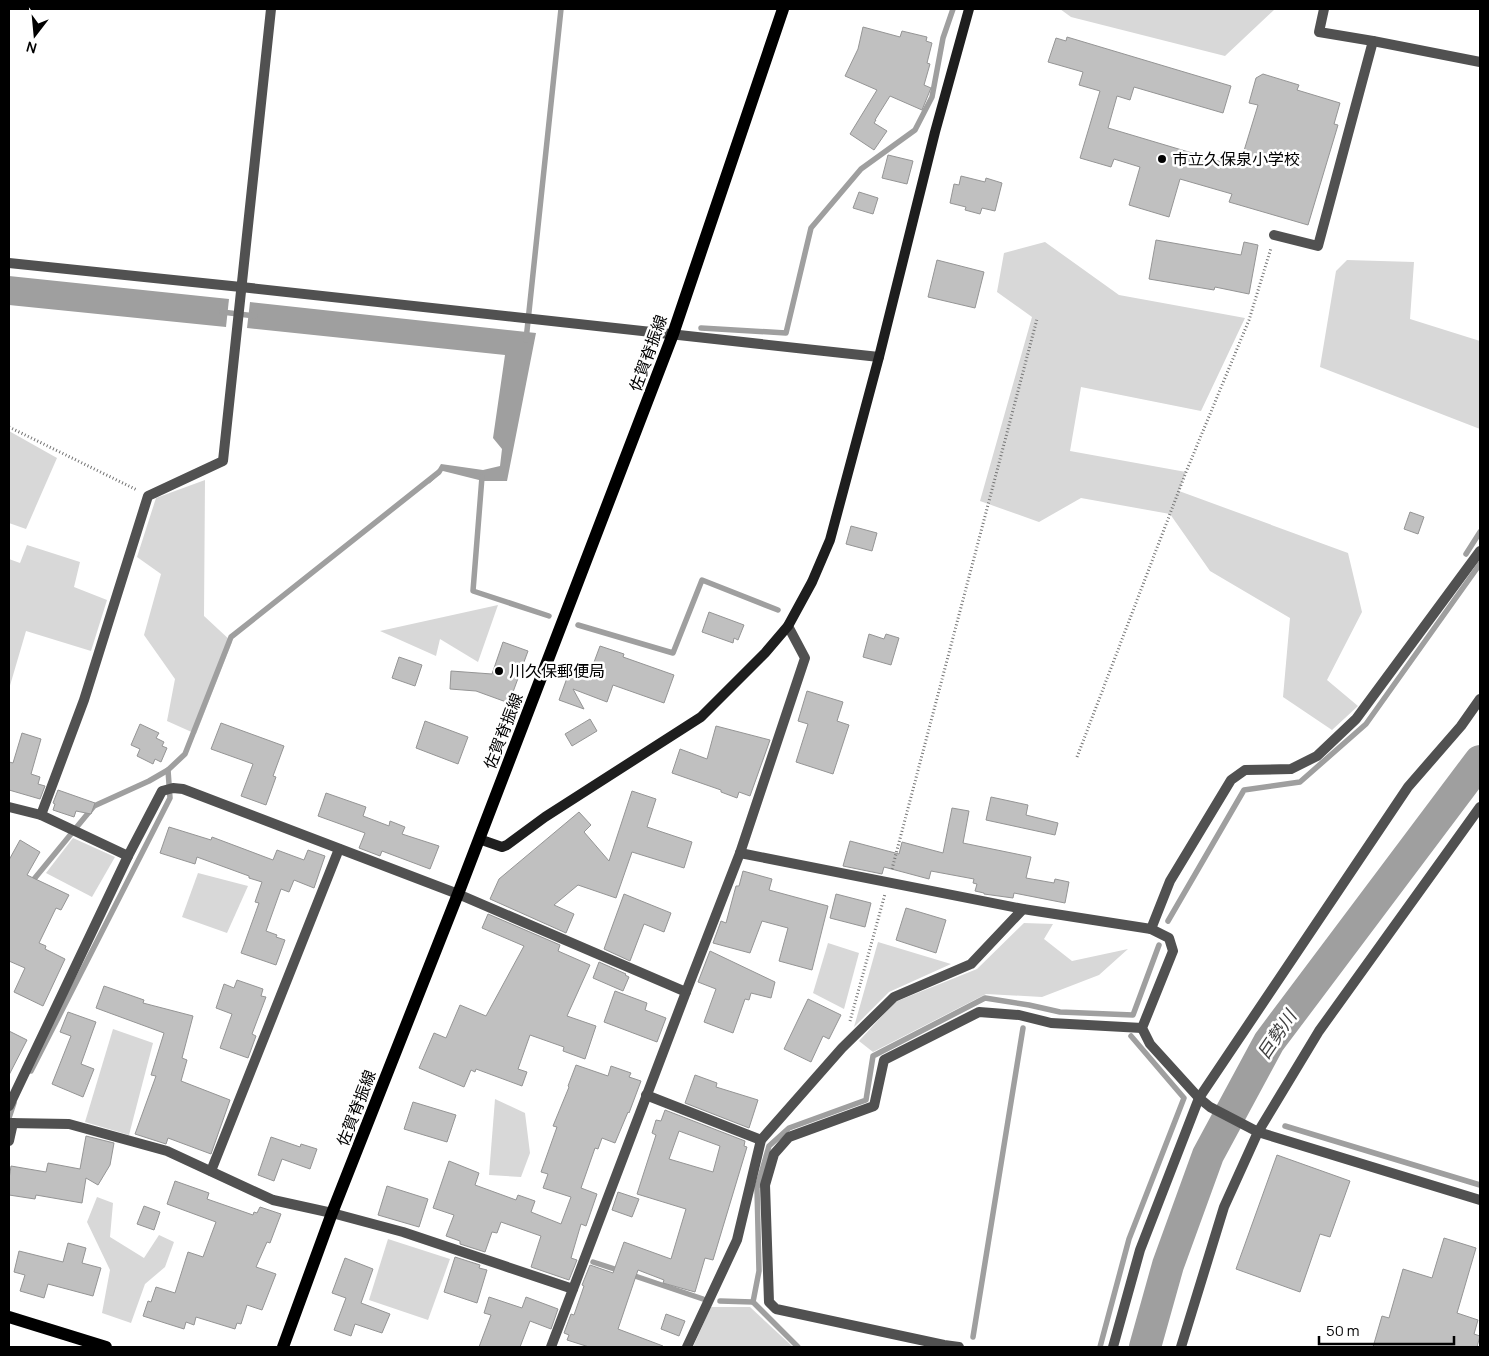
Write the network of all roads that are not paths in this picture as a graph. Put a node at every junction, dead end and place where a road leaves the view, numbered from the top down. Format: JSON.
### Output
{"nodes":[{"id":1,"x":271,"y":9,"type":"edge"},
{"id":2,"x":782,"y":9,"type":"edge"},
{"id":3,"x":969,"y":9,"type":"edge"},
{"id":4,"x":1324,"y":9,"type":"edge"},
{"id":5,"x":1373,"y":41,"type":"junction"},
{"id":6,"x":1480,"y":62,"type":"edge"},
{"id":7,"x":1274,"y":235,"type":"road end"},
{"id":8,"x":9,"y":263,"type":"edge"},
{"id":9,"x":241,"y":287,"type":"junction"},
{"id":10,"x":673,"y":334,"type":"junction"},
{"id":11,"x":879,"y":357,"type":"junction"},
{"id":12,"x":1480,"y":551,"type":"edge"},
{"id":13,"x":788,"y":626,"type":"junction"},
{"id":14,"x":1480,"y":699,"type":"edge"},
{"id":15,"x":9,"y":807,"type":"edge"},
{"id":16,"x":1480,"y":807,"type":"edge"},
{"id":17,"x":41,"y":815,"type":"junction"},
{"id":18,"x":479,"y":839,"type":"junction"},
{"id":19,"x":339,"y":849,"type":"junction"},
{"id":20,"x":740,"y":853,"type":"junction"},
{"id":21,"x":128,"y":856,"type":"junction"},
{"id":22,"x":458,"y":894,"type":"junction"},
{"id":23,"x":1023,"y":909,"type":"junction"},
{"id":24,"x":1151,"y":929,"type":"junction"},
{"id":25,"x":686,"y":992,"type":"junction"},
{"id":26,"x":1142,"y":1028,"type":"junction"},
{"id":27,"x":646,"y":1095,"type":"junction"},
{"id":28,"x":1199,"y":1098,"type":"junction"},
{"id":29,"x":9,"y":1106,"type":"edge"},
{"id":30,"x":11,"y":1123,"type":"edge"},
{"id":31,"x":1258,"y":1132,"type":"junction"},
{"id":32,"x":762,"y":1140,"type":"junction"},
{"id":33,"x":9,"y":1141,"type":"edge"},
{"id":34,"x":211,"y":1172,"type":"junction"},
{"id":35,"x":1480,"y":1200,"type":"edge"},
{"id":36,"x":332,"y":1213,"type":"junction"},
{"id":37,"x":573,"y":1289,"type":"junction"},
{"id":38,"x":9,"y":1317,"type":"edge"},
{"id":39,"x":106,"y":1347,"type":"edge"},
{"id":40,"x":283,"y":1347,"type":"edge"},
{"id":41,"x":551,"y":1347,"type":"edge"},
{"id":42,"x":687,"y":1347,"type":"edge"},
{"id":43,"x":959,"y":1347,"type":"edge"},
{"id":44,"x":1113,"y":1347,"type":"edge"},
{"id":45,"x":1181,"y":1347,"type":"edge"}],
"edges":[{"from":1,"to":9,"type":"street"},
{"from":2,"to":10,"type":"main road","name":"佐賀脊振線"},
{"from":3,"to":11,"type":"street"},
{"from":4,"to":5,"type":"street"},
{"from":5,"to":6,"type":"street"},
{"from":5,"to":7,"type":"street"},
{"from":8,"to":9,"type":"street"},
{"from":9,"to":10,"type":"street"},
{"from":9,"to":17,"type":"street"},
{"from":10,"to":11,"type":"street"},
{"from":10,"to":18,"type":"main road","name":"佐賀脊振線"},
{"from":11,"to":13,"type":"street"},
{"from":12,"to":24,"type":"street"},
{"from":13,"to":18,"type":"street"},
{"from":13,"to":20,"type":"street"},
{"from":14,"to":28,"type":"street"},
{"from":15,"to":17,"type":"street"},
{"from":16,"to":31,"type":"street"},
{"from":17,"to":21,"type":"street"},
{"from":18,"to":22,"type":"main road","name":"佐賀脊振線"},
{"from":19,"to":21,"type":"street"},
{"from":19,"to":22,"type":"street"},
{"from":19,"to":34,"type":"street"},
{"from":20,"to":23,"type":"street"},
{"from":20,"to":25,"type":"street"},
{"from":21,"to":29,"type":"street"},
{"from":22,"to":25,"type":"street"},
{"from":22,"to":36,"type":"main road","name":"佐賀脊振線"},
{"from":23,"to":24,"type":"street"},
{"from":23,"to":32,"type":"street"},
{"from":24,"to":26,"type":"street"},
{"from":25,"to":27,"type":"street"},
{"from":26,"to":28,"type":"street"},
{"from":26,"to":43,"type":"street"},
{"from":27,"to":32,"type":"street"},
{"from":27,"to":37,"type":"street"},
{"from":28,"to":31,"type":"street"},
{"from":28,"to":44,"type":"street"},
{"from":30,"to":33,"type":"street"},
{"from":30,"to":34,"type":"street"},
{"from":31,"to":35,"type":"street"},
{"from":31,"to":45,"type":"street"},
{"from":32,"to":42,"type":"street"},
{"from":34,"to":36,"type":"street"},
{"from":36,"to":37,"type":"street"},
{"from":36,"to":40,"type":"main road","name":"佐賀脊振線"},
{"from":37,"to":41,"type":"street"},
{"from":38,"to":39,"type":"main road"}]}
